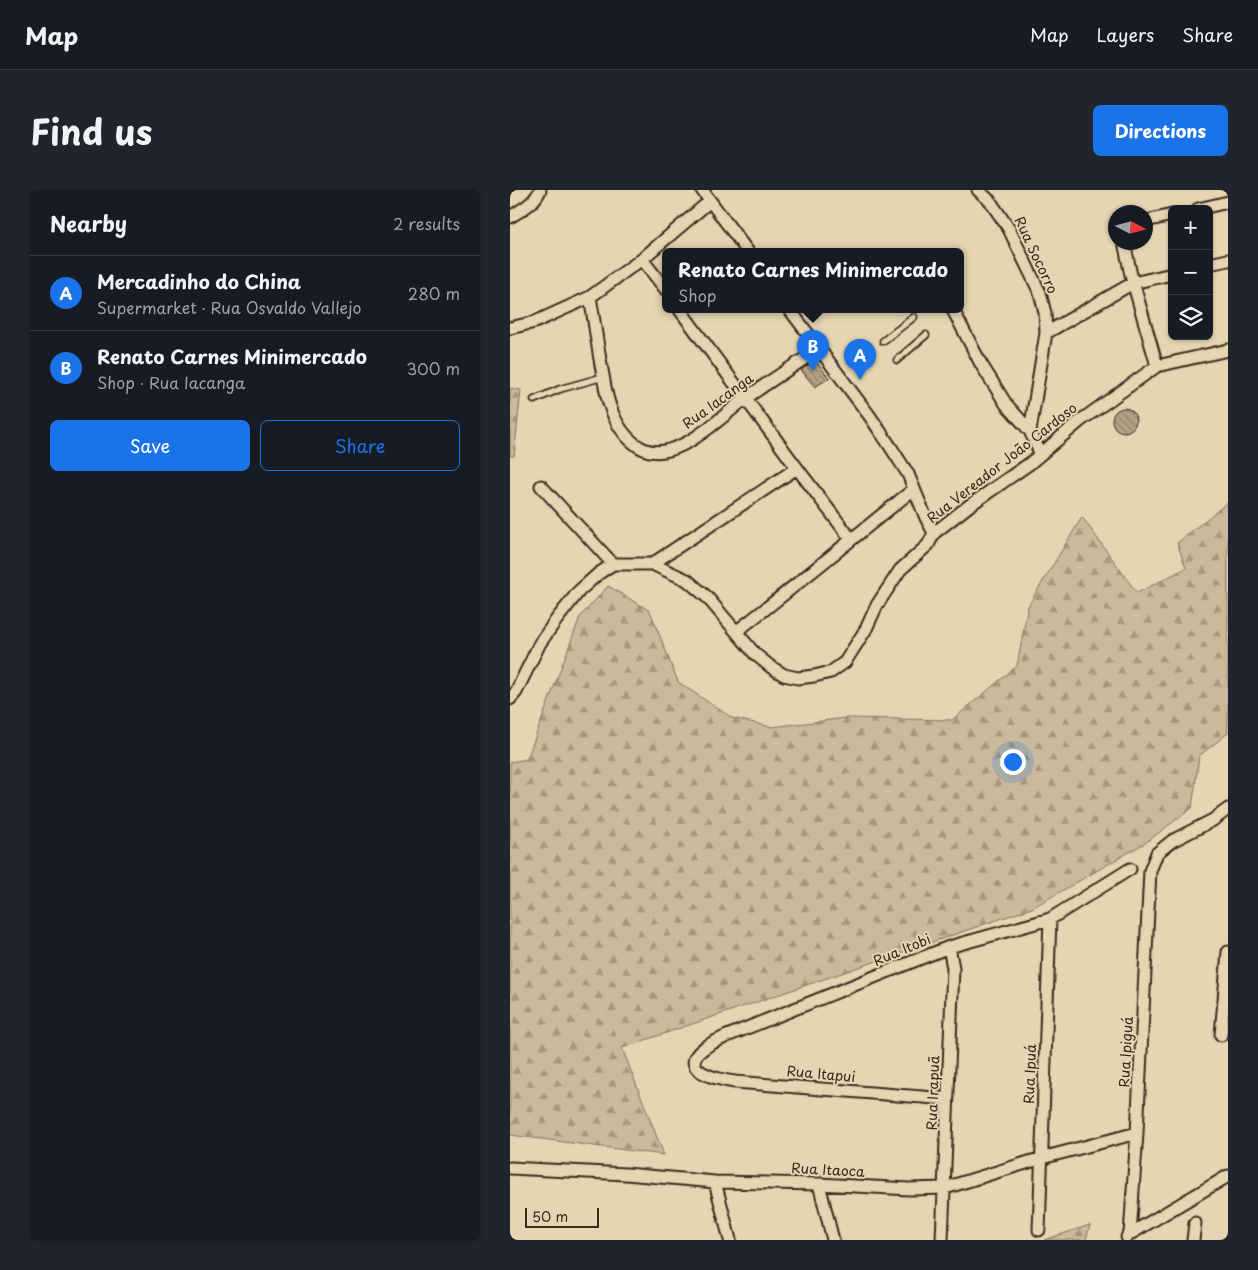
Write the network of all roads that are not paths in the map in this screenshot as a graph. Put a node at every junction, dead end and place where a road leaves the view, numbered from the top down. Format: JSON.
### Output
{"nodes":[{"id":1,"x":540,"y":190,"type":"edge"},
{"id":2,"x":702,"y":190,"type":"edge"},
{"id":3,"x":978,"y":190,"type":"edge"},
{"id":4,"x":710,"y":201,"type":"junction"},
{"id":5,"x":1228,"y":202,"type":"edge"},
{"id":6,"x":1213,"y":206,"type":"edge"},
{"id":7,"x":1168,"y":216,"type":"edge"},
{"id":8,"x":510,"y":217,"type":"edge"},
{"id":9,"x":1153,"y":219,"type":"edge"},
{"id":10,"x":745,"y":248,"type":"edge"},
{"id":11,"x":1126,"y":250,"type":"edge"},
{"id":12,"x":642,"y":259,"type":"junction"},
{"id":13,"x":1228,"y":260,"type":"edge"},
{"id":14,"x":1213,"y":263,"type":"edge"},
{"id":15,"x":1168,"y":275,"type":"edge"},
{"id":16,"x":1133,"y":283,"type":"junction"},
{"id":17,"x":662,"y":285,"type":"edge"},
{"id":18,"x":590,"y":297,"type":"junction"},
{"id":19,"x":682,"y":313,"type":"edge"},
{"id":20,"x":792,"y":313,"type":"edge"},
{"id":21,"x":954,"y":313,"type":"edge"},
{"id":22,"x":914,"y":317,"type":"dead end"},
{"id":23,"x":510,"y":328,"type":"edge"},
{"id":24,"x":1046,"y":332,"type":"junction"},
{"id":25,"x":926,"y":336,"type":"dead end"},
{"id":26,"x":883,"y":342,"type":"dead end"},
{"id":27,"x":819,"y":349,"type":"junction"},
{"id":28,"x":1228,"y":350,"type":"edge"},
{"id":29,"x":897,"y":360,"type":"dead end"},
{"id":30,"x":1158,"y":366,"type":"junction"},
{"id":31,"x":604,"y":377,"type":"junction"},
{"id":32,"x":746,"y":399,"type":"junction"},
{"id":33,"x":534,"y":400,"type":"dead end"},
{"id":34,"x":1030,"y":431,"type":"junction"},
{"id":35,"x":1040,"y":453,"type":"junction"},
{"id":36,"x":796,"y":468,"type":"junction"},
{"id":37,"x":541,"y":486,"type":"dead end"},
{"id":38,"x":914,"y":489,"type":"junction"},
{"id":39,"x":934,"y":533,"type":"junction"},
{"id":40,"x":851,"y":538,"type":"junction"},
{"id":41,"x":613,"y":564,"type":"junction"},
{"id":42,"x":652,"y":564,"type":"junction"},
{"id":43,"x":737,"y":631,"type":"junction"},
{"id":44,"x":512,"y":695,"type":"edge"},
{"id":45,"x":1228,"y":809,"type":"edge"},
{"id":46,"x":1130,"y":869,"type":"dead end"},
{"id":47,"x":1050,"y":919,"type":"junction"},
{"id":48,"x":949,"y":947,"type":"junction"},
{"id":49,"x":1228,"y":952,"type":"edge"},
{"id":50,"x":1221,"y":1035,"type":"dead end"},
{"id":51,"x":696,"y":1067,"type":"joint"},
{"id":52,"x":948,"y":1100,"type":"junction"},
{"id":53,"x":1137,"y":1133,"type":"junction"},
{"id":54,"x":1042,"y":1158,"type":"junction"},
{"id":55,"x":510,"y":1168,"type":"edge"},
{"id":56,"x":1228,"y":1176,"type":"edge"},
{"id":57,"x":715,"y":1182,"type":"junction"},
{"id":58,"x":819,"y":1184,"type":"junction"},
{"id":59,"x":945,"y":1188,"type":"junction"},
{"id":60,"x":1195,"y":1223,"type":"dead end"},
{"id":61,"x":1039,"y":1230,"type":"dead end"},
{"id":62,"x":1127,"y":1237,"type":"edge"},
{"id":63,"x":730,"y":1240,"type":"edge"},
{"id":64,"x":833,"y":1240,"type":"edge"},
{"id":65,"x":942,"y":1240,"type":"edge"},
{"id":66,"x":1193,"y":1240,"type":"edge"}],
"edges":[{"from":1,"to":8,"type":"street"},
{"from":2,"to":4,"type":"street"},
{"from":3,"to":24,"type":"street","name":"Rua Socorro"},
{"from":4,"to":10,"type":"street"},
{"from":4,"to":12,"type":"street"},
{"from":5,"to":6,"type":"street"},
{"from":7,"to":9,"type":"street"},
{"from":11,"to":16,"type":"street"},
{"from":12,"to":17,"type":"street"},
{"from":12,"to":18,"type":"street"},
{"from":13,"to":14,"type":"street"},
{"from":15,"to":16,"type":"street"},
{"from":16,"to":24,"type":"street"},
{"from":16,"to":30,"type":"street"},
{"from":18,"to":23,"type":"street"},
{"from":18,"to":31,"type":"street","name":"Rua Iacanga"},
{"from":19,"to":32,"type":"street"},
{"from":20,"to":27,"type":"street"},
{"from":21,"to":34,"type":"street"},
{"from":22,"to":26,"type":"lane"},
{"from":24,"to":34,"type":"street","name":"Rua Socorro"},
{"from":25,"to":29,"type":"lane"},
{"from":27,"to":32,"type":"street","name":"Rua Iacanga"},
{"from":27,"to":38,"type":"street"},
{"from":28,"to":30,"type":"street","name":"Rua Vereador João Cardoso"},
{"from":30,"to":35,"type":"street","name":"Rua Vereador João Cardoso"},
{"from":31,"to":32,"type":"street","name":"Rua Iacanga"},
{"from":31,"to":33,"type":"lane"},
{"from":32,"to":36,"type":"street"},
{"from":34,"to":35,"type":"street"},
{"from":35,"to":39,"type":"street","name":"Rua Vereador João Cardoso"},
{"from":36,"to":40,"type":"street"},
{"from":36,"to":42,"type":"street"},
{"from":37,"to":41,"type":"street"},
{"from":38,"to":39,"type":"street"},
{"from":38,"to":40,"type":"street"},
{"from":39,"to":43,"type":"street","name":"Rua Vereador João Cardoso"},
{"from":40,"to":43,"type":"street"},
{"from":41,"to":42,"type":"street"},
{"from":41,"to":44,"type":"street"},
{"from":42,"to":43,"type":"street","name":"Rua Vereador João Cardoso"},
{"from":45,"to":53,"type":"street","name":"Rua Ipiguá"},
{"from":46,"to":47,"type":"street","name":"Rua Itobi"},
{"from":47,"to":48,"type":"street","name":"Rua Itobi"},
{"from":47,"to":54,"type":"street","name":"Rua Ipuá"},
{"from":48,"to":51,"type":"street","name":"Rua Itobi"},
{"from":48,"to":52,"type":"street","name":"Rua Irapuã"},
{"from":49,"to":50,"type":"street"},
{"from":51,"to":52,"type":"street","name":"Rua Itapui"},
{"from":52,"to":59,"type":"street","name":"Rua Irapuã"},
{"from":53,"to":54,"type":"street","name":"Rua Itaoca"},
{"from":53,"to":62,"type":"street","name":"Rua Ipiguá"},
{"from":54,"to":59,"type":"street","name":"Rua Itaoca"},
{"from":54,"to":61,"type":"street","name":"Rua Ipuá"},
{"from":55,"to":57,"type":"street","name":"Rua Itaoca"},
{"from":56,"to":62,"type":"street"},
{"from":57,"to":58,"type":"street","name":"Rua Itaoca"},
{"from":57,"to":63,"type":"street"},
{"from":58,"to":59,"type":"street","name":"Rua Itaoca"},
{"from":58,"to":64,"type":"street"},
{"from":59,"to":65,"type":"street","name":"Rua Irapuã"},
{"from":60,"to":66,"type":"street"}]}
